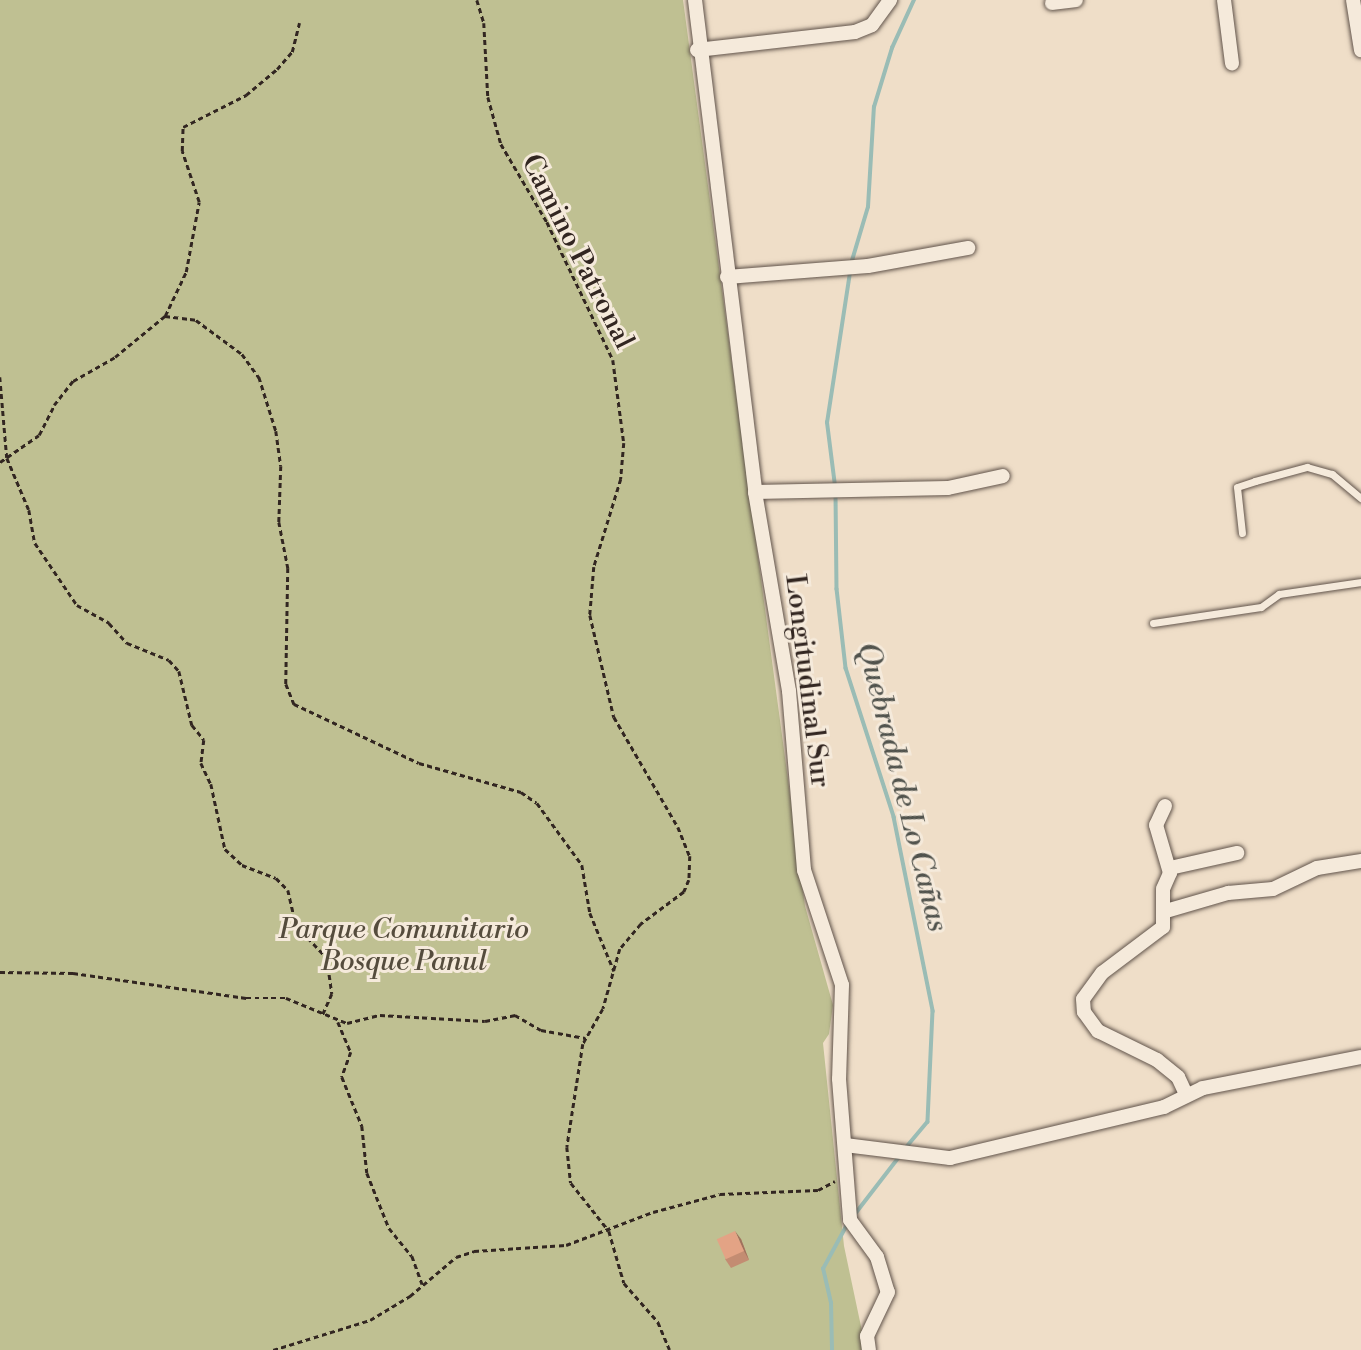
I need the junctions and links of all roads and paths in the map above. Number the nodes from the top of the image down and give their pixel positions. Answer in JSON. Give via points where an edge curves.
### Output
{"nodes":[{"id":1,"x":477,"y":0,"type":"edge"},
{"id":2,"x":695,"y":0,"type":"edge"},
{"id":3,"x":890,"y":0,"type":"edge"},
{"id":4,"x":1076,"y":0,"type":"edge"},
{"id":5,"x":1224,"y":0,"type":"edge"},
{"id":6,"x":1353,"y":0,"type":"edge"},
{"id":7,"x":1052,"y":3,"type":"dead end"},
{"id":8,"x":299,"y":23,"type":"dead end"},
{"id":9,"x":697,"y":50,"type":"junction"},
{"id":10,"x":1361,"y":50,"type":"edge"},
{"id":11,"x":1232,"y":63,"type":"dead end"},
{"id":12,"x":968,"y":248,"type":"dead end"},
{"id":13,"x":727,"y":277,"type":"junction"},
{"id":14,"x":165,"y":316,"type":"junction"},
{"id":15,"x":0,"y":377,"type":"edge"},
{"id":16,"x":8,"y":458,"type":"junction"},
{"id":17,"x":0,"y":461,"type":"edge"},
{"id":18,"x":1003,"y":476,"type":"dead end"},
{"id":19,"x":755,"y":492,"type":"junction"},
{"id":20,"x":1361,"y":498,"type":"edge"},
{"id":21,"x":1242,"y":533,"type":"dead end"},
{"id":22,"x":1361,"y":582,"type":"edge"},
{"id":23,"x":1153,"y":623,"type":"dead end"},
{"id":24,"x":1165,"y":806,"type":"dead end"},
{"id":25,"x":1237,"y":853,"type":"dead end"},
{"id":26,"x":1361,"y":861,"type":"edge"},
{"id":27,"x":1170,"y":868,"type":"junction"},
{"id":28,"x":1166,"y":911,"type":"junction"},
{"id":29,"x":614,"y":971,"type":"junction"},
{"id":30,"x":0,"y":972,"type":"edge"},
{"id":31,"x":322,"y":1016,"type":"junction"},
{"id":32,"x":338,"y":1021,"type":"junction"},
{"id":33,"x":586,"y":1038,"type":"junction"},
{"id":34,"x":1361,"y":1057,"type":"edge"},
{"id":35,"x":1186,"y":1094,"type":"junction"},
{"id":36,"x":845,"y":1146,"type":"junction"},
{"id":37,"x":849,"y":1170,"type":"junction"},
{"id":38,"x":609,"y":1231,"type":"junction"},
{"id":39,"x":422,"y":1286,"type":"junction"},
{"id":40,"x":286,"y":1345,"type":"junction"},
{"id":41,"x":273,"y":1350,"type":"edge"},
{"id":42,"x":287,"y":1350,"type":"edge"},
{"id":43,"x":670,"y":1350,"type":"edge"},
{"id":44,"x":869,"y":1350,"type":"edge"}],
"edges":[{"from":1,"to":29,"type":"path","name":"Camino Patronal","via":[[484,23],[488,97],[501,144],[547,222],[613,360],[624,443],[621,479],[594,567],[590,615],[614,718],[690,856],[684,892],[641,924],[620,950]]},
{"from":2,"to":9,"type":"street","name":"Longitudinal Sur"},
{"from":3,"to":9,"type":"street","via":[[872,25],[855,32]]},
{"from":4,"to":7,"type":"street"},
{"from":5,"to":11,"type":"street"},
{"from":6,"to":10,"type":"street"},
{"from":8,"to":14,"type":"path","via":[[292,52],[277,69],[246,95],[183,127],[183,150],[199,202],[186,272]]},
{"from":9,"to":13,"type":"street","name":"Longitudinal Sur"},
{"from":12,"to":13,"type":"street","via":[[868,266]]},
{"from":13,"to":19,"type":"street","name":"Longitudinal Sur"},
{"from":14,"to":16,"type":"path","via":[[115,357],[73,381],[39,435]]},
{"from":14,"to":29,"type":"path","via":[[196,320],[242,354],[259,377],[276,431],[281,466],[279,522],[288,568],[286,684],[294,704],[419,763],[521,792],[537,803],[582,865],[590,913]]},
{"from":15,"to":16,"type":"path"},
{"from":16,"to":17,"type":"path"},
{"from":16,"to":31,"type":"path","via":[[29,510],[35,542],[61,585],[87,613],[109,623],[127,643],[169,660],[184,679],[192,725],[204,740],[201,763],[211,784],[225,849],[230,858],[276,878],[288,890],[296,925],[318,944],[332,977],[332,994]]},
{"from":18,"to":19,"type":"street","via":[[948,488]]},
{"from":19,"to":36,"type":"street","name":"Longitudinal Sur","via":[[789,691],[804,870],[842,985],[839,1079]]},
{"from":20,"to":21,"type":"lane","via":[[1332,474],[1307,467],[1255,481],[1237,487]]},
{"from":22,"to":23,"type":"lane","via":[[1279,594],[1261,607]]},
{"from":24,"to":27,"type":"street","via":[[1156,836]]},
{"from":25,"to":27,"type":"street"},
{"from":26,"to":28,"type":"street","via":[[1317,868],[1273,890],[1228,893]]},
{"from":27,"to":28,"type":"street","via":[[1163,889]]},
{"from":28,"to":35,"type":"street","via":[[1163,927],[1102,973],[1083,999],[1084,1012],[1098,1031],[1157,1060],[1178,1077]]},
{"from":29,"to":33,"type":"path","name":"Camino Patronal","via":[[603,1009]]},
{"from":30,"to":31,"type":"path","via":[[73,974],[246,998],[286,998]]},
{"from":31,"to":32,"type":"path"},
{"from":32,"to":33,"type":"path","via":[[380,1016],[485,1021],[515,1016],[541,1030]]},
{"from":32,"to":39,"type":"path","via":[[351,1052],[342,1077],[362,1126],[367,1173],[388,1228],[412,1256]]},
{"from":33,"to":38,"type":"path","name":"Camino Patronal","via":[[578,1064],[568,1171],[579,1196]]},
{"from":34,"to":35,"type":"street"},
{"from":35,"to":36,"type":"street","via":[[1164,1107],[950,1158]]},
{"from":36,"to":37,"type":"street","name":"Longitudinal Sur"},
{"from":37,"to":38,"type":"path","via":[[818,1190],[720,1194],[653,1212]]},
{"from":37,"to":44,"type":"street","name":"Longitudinal Sur","via":[[850,1220],[877,1258],[888,1292],[867,1336]]},
{"from":38,"to":39,"type":"path","via":[[556,1246],[474,1251],[456,1257]]},
{"from":38,"to":43,"type":"path","name":"Camino Patronal","via":[[624,1283],[658,1322]]},
{"from":39,"to":40,"type":"path","via":[[370,1320]]},
{"from":40,"to":41,"type":"path"},
{"from":40,"to":42,"type":"path"}]}
